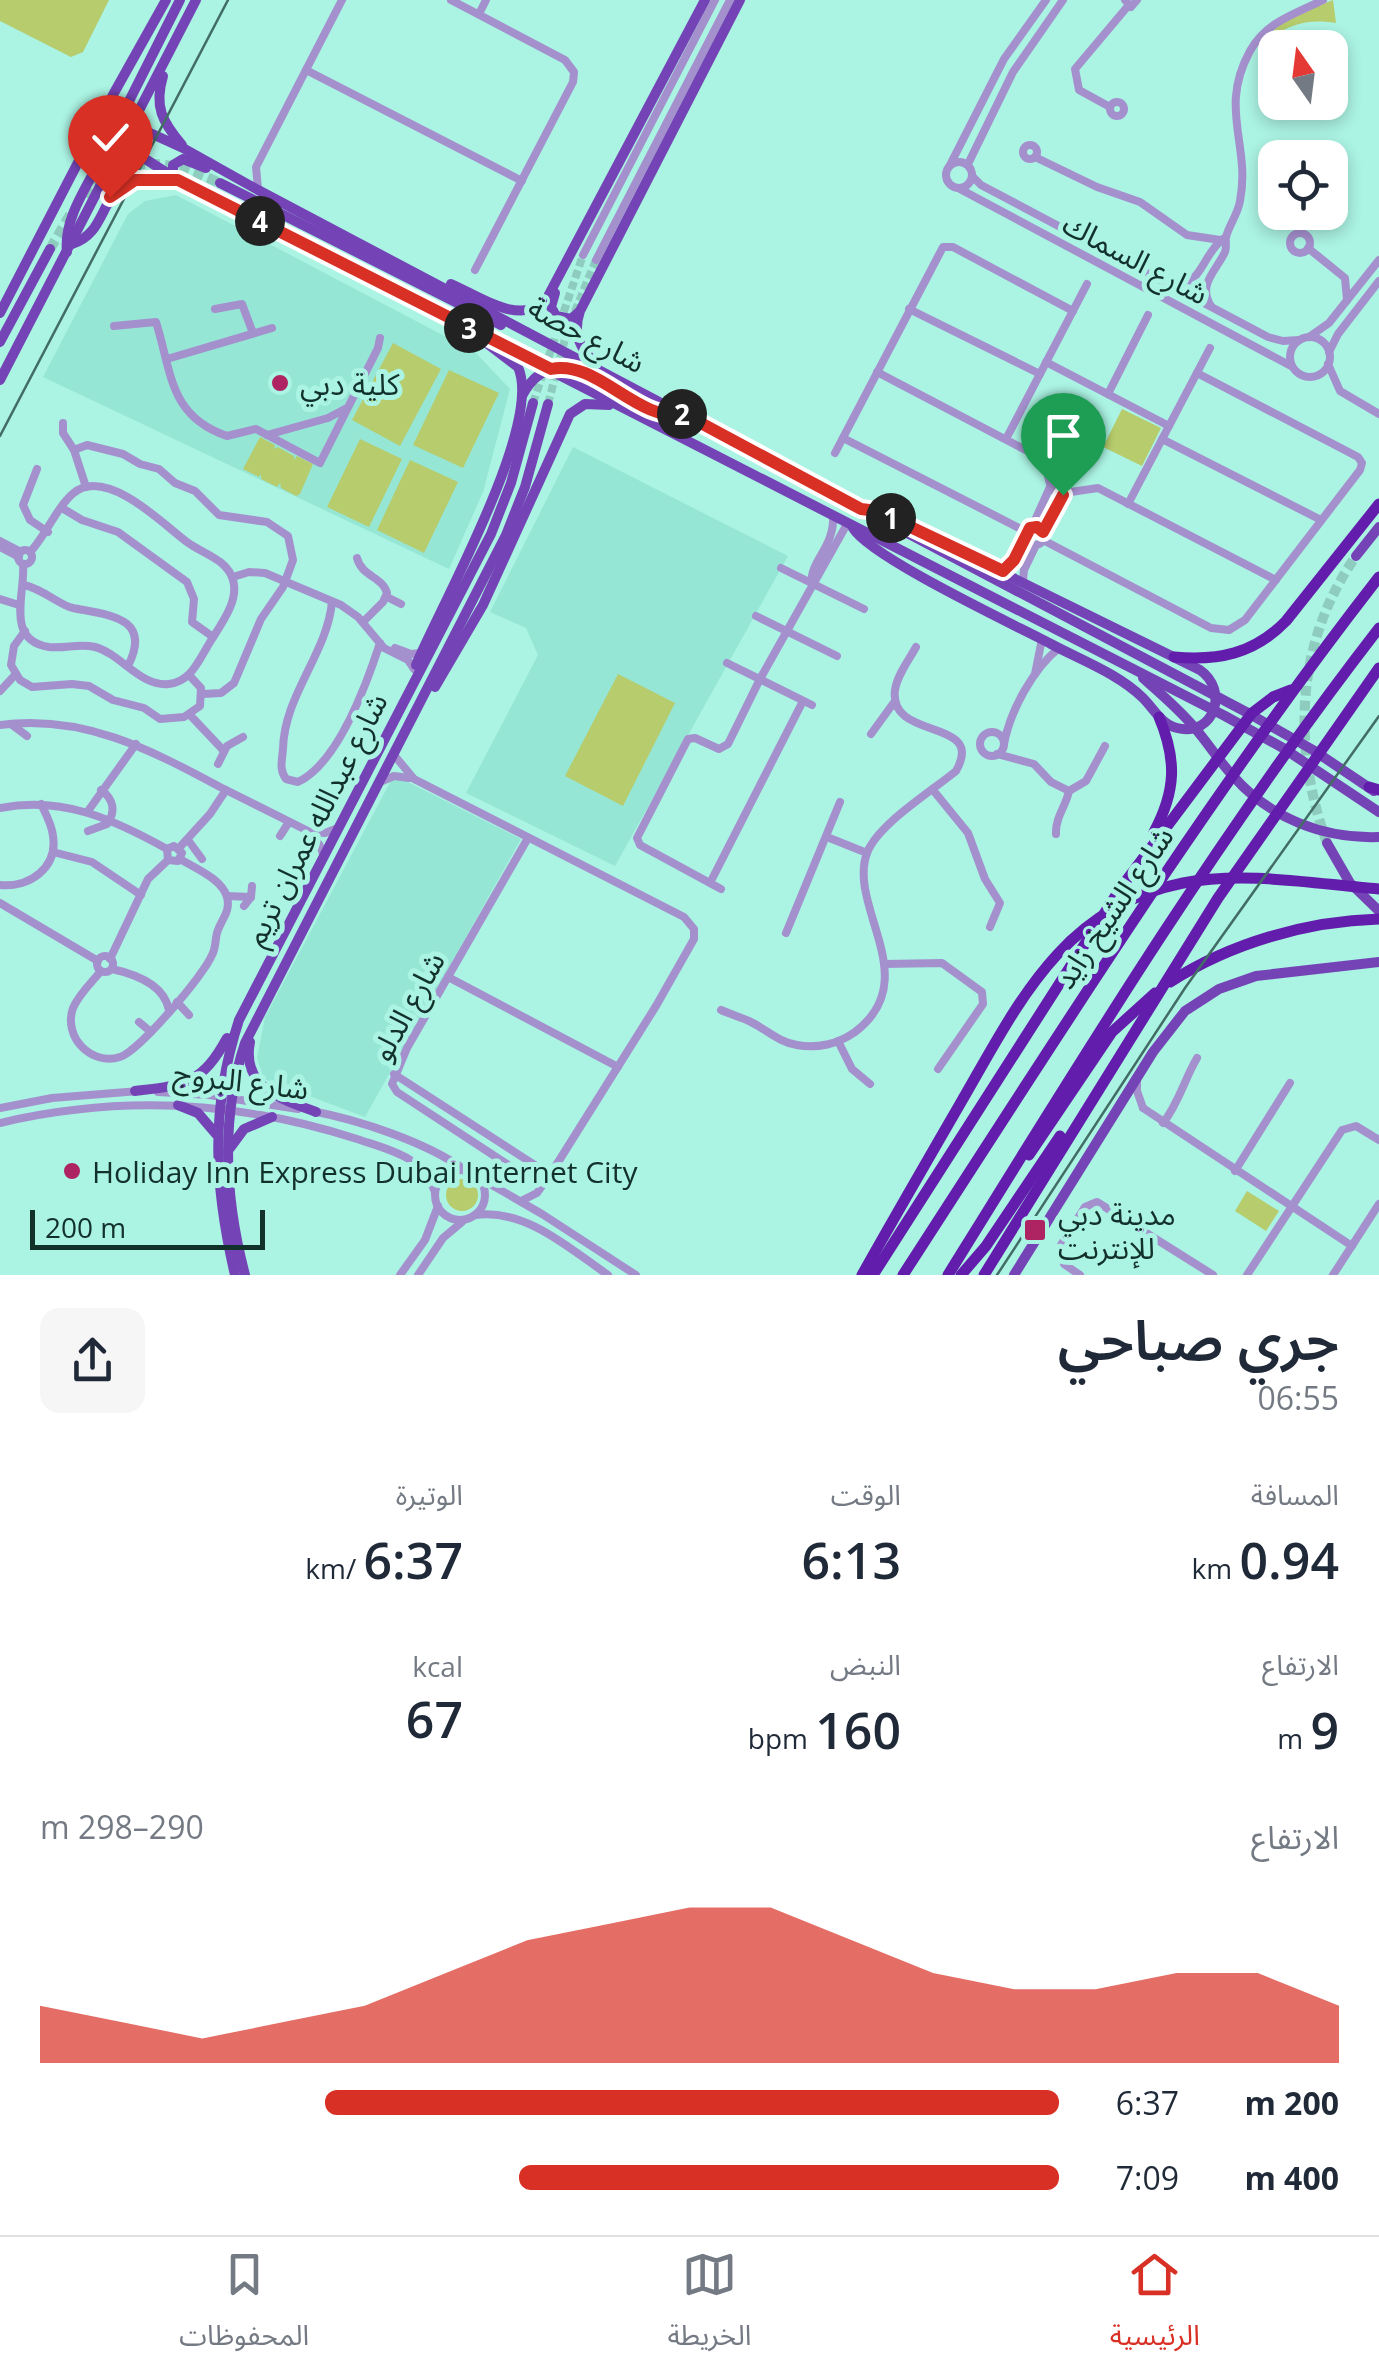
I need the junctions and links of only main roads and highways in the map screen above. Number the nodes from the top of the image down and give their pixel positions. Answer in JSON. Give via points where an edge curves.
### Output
{"nodes":[{"id":1,"x":166,"y":0,"type":"edge"},
{"id":2,"x":180,"y":0,"type":"edge"},
{"id":3,"x":196,"y":0,"type":"edge"},
{"id":4,"x":740,"y":0,"type":"edge"},
{"id":5,"x":703,"y":1,"type":"edge"},
{"id":6,"x":171,"y":51,"type":"junction"},
{"id":7,"x":128,"y":100,"type":"junction"},
{"id":8,"x":142,"y":108,"type":"junction"},
{"id":9,"x":133,"y":123,"type":"junction"},
{"id":10,"x":117,"y":125,"type":"junction"},
{"id":11,"x":90,"y":143,"type":"junction"},
{"id":12,"x":122,"y":144,"type":"junction"},
{"id":13,"x":183,"y":148,"type":"junction"},
{"id":14,"x":227,"y":173,"type":"junction"},
{"id":15,"x":176,"y":178,"type":"junction"},
{"id":16,"x":220,"y":184,"type":"tunnel mouth"},
{"id":17,"x":70,"y":248,"type":"junction"},
{"id":18,"x":50,"y":249,"type":"tunnel mouth"},
{"id":19,"x":560,"y":273,"type":"junction"},
{"id":20,"x":422,"y":275,"type":"junction"},
{"id":21,"x":580,"y":311,"type":"junction"},
{"id":22,"x":0,"y":314,"type":"edge"},
{"id":23,"x":474,"y":330,"type":"junction"},
{"id":24,"x":531,"y":334,"type":"junction"},
{"id":25,"x":0,"y":342,"type":"edge"},
{"id":26,"x":551,"y":369,"type":"junction"},
{"id":27,"x":611,"y":375,"type":"junction"},
{"id":28,"x":0,"y":380,"type":"edge"},
{"id":29,"x":528,"y":400,"type":"junction"},
{"id":30,"x":548,"y":404,"type":"tunnel mouth"},
{"id":31,"x":628,"y":410,"type":"junction"},
{"id":32,"x":684,"y":414,"type":"junction"},
{"id":33,"x":1379,"y":504,"type":"edge"},
{"id":34,"x":861,"y":509,"type":"junction"},
{"id":35,"x":850,"y":525,"type":"junction"},
{"id":36,"x":1379,"y":527,"type":"edge"},
{"id":37,"x":1356,"y":556,"type":"tunnel mouth"},
{"id":38,"x":1379,"y":577,"type":"edge"},
{"id":39,"x":1379,"y":628,"type":"edge"},
{"id":40,"x":1174,"y":657,"type":"junction"},
{"id":41,"x":1379,"y":668,"type":"edge"},
{"id":42,"x":1135,"y":671,"type":"junction"},
{"id":43,"x":1379,"y":678,"type":"edge"},
{"id":44,"x":1291,"y":690,"type":"junction"},
{"id":45,"x":397,"y":713,"type":"junction"},
{"id":46,"x":1159,"y":717,"type":"junction"},
{"id":47,"x":1342,"y":719,"type":"junction"},
{"id":48,"x":412,"y":721,"type":"junction"},
{"id":49,"x":1372,"y":788,"type":"edge"},
{"id":50,"x":1379,"y":812,"type":"edge"},
{"id":51,"x":1379,"y":837,"type":"edge"},
{"id":52,"x":1326,"y":844,"type":"tunnel mouth"},
{"id":53,"x":1135,"y":867,"type":"junction"},
{"id":54,"x":1379,"y":888,"type":"edge"},
{"id":55,"x":1379,"y":911,"type":"edge"},
{"id":56,"x":1379,"y":920,"type":"edge"},
{"id":57,"x":1379,"y":962,"type":"edge"},
{"id":58,"x":256,"y":1017,"type":"junction"},
{"id":59,"x":238,"y":1020,"type":"junction"},
{"id":60,"x":1106,"y":1075,"type":"junction"},
{"id":61,"x":135,"y":1091,"type":"road end"},
{"id":62,"x":225,"y":1103,"type":"junction"},
{"id":63,"x":178,"y":1105,"type":"road end"},
{"id":64,"x":316,"y":1112,"type":"road end"},
{"id":65,"x":272,"y":1117,"type":"road end"},
{"id":66,"x":217,"y":1137,"type":"junction"},
{"id":67,"x":228,"y":1154,"type":"junction"},
{"id":68,"x":1011,"y":1172,"type":"junction"},
{"id":69,"x":235,"y":1275,"type":"edge"},
{"id":70,"x":245,"y":1275,"type":"edge"},
{"id":71,"x":862,"y":1275,"type":"edge"},
{"id":72,"x":873,"y":1275,"type":"edge"},
{"id":73,"x":903,"y":1275,"type":"edge"},
{"id":74,"x":948,"y":1275,"type":"edge"},
{"id":75,"x":962,"y":1275,"type":"edge"},
{"id":76,"x":984,"y":1275,"type":"edge"},
{"id":77,"x":1014,"y":1275,"type":"edge"}],
"edges":[{"from":1,"to":11,"type":"main road"},
{"from":2,"to":7,"type":"main road"},
{"from":3,"to":6,"type":"main road"},
{"from":4,"to":21,"type":"main road"},
{"from":5,"to":19,"type":"main road"},
{"from":6,"to":8,"type":"main road"},
{"from":6,"to":13,"type":"main road","via":[[158,105]]},
{"from":7,"to":8,"type":"main road","via":[[130,115]]},
{"from":7,"to":10,"type":"main road"},
{"from":8,"to":9,"type":"main road"},
{"from":9,"to":10,"type":"main road"},
{"from":9,"to":12,"type":"main road"},
{"from":9,"to":13,"type":"main road","name":"شارع حصة"},
{"from":10,"to":11,"type":"main road"},
{"from":10,"to":12,"type":"main road"},
{"from":11,"to":17,"type":"main road","via":[[104,141],[106,148],[68,228]]},
{"from":11,"to":22,"type":"main road"},
{"from":12,"to":15,"type":"main road","name":"شارع حصة"},
{"from":12,"to":17,"type":"main road"},
{"from":13,"to":14,"type":"main road","name":"شارع حصة"},
{"from":14,"to":15,"type":"main road","via":[[183,159],[174,165]]},
{"from":14,"to":20,"type":"main road","name":"شارع حصة"},
{"from":15,"to":17,"type":"main road","via":[[122,186],[85,238]]},
{"from":15,"to":23,"type":"main road","name":"شارع حصة"},
{"from":16,"to":24,"type":"main road","via":[[436,294]]},
{"from":17,"to":28,"type":"main road"},
{"from":18,"to":25,"type":"main road"},
{"from":19,"to":20,"type":"main road","via":[[544,302],[518,312]]},
{"from":19,"to":21,"type":"main road","via":[[552,312],[565,320]]},
{"from":20,"to":24,"type":"main road","name":"شارع حصة"},
{"from":21,"to":27,"type":"main road","via":[[580,344]]},
{"from":23,"to":26,"type":"main road","name":"شارع حصة"},
{"from":23,"to":29,"type":"main road","via":[[518,367]]},
{"from":24,"to":27,"type":"main road","name":"شارع حصة"},
{"from":26,"to":29,"type":"main road","via":[[534,379]]},
{"from":26,"to":31,"type":"main road","name":"شارع حصة"},
{"from":26,"to":32,"type":"main road","via":[[569,368],[666,415]]},
{"from":27,"to":32,"type":"main road","name":"شارع حصة"},
{"from":29,"to":45,"type":"main road","via":[[487,516]]},
{"from":29,"to":45,"type":"main road","name":"شارع عبدالله عمران تريم","via":[[511,483],[492,534]]},
{"from":30,"to":48,"type":"main road","name":"شارع عبدالله عمران تريم","via":[[516,511]]},
{"from":31,"to":35,"type":"main road","name":"شارع حصة"},
{"from":31,"to":48,"type":"main road","via":[[595,402],[570,414],[483,605]]},
{"from":32,"to":34,"type":"main road","name":"شارع حصة"},
{"from":33,"to":40,"type":"highway","via":[[1268,637],[1227,657]]},
{"from":34,"to":40,"type":"main road","via":[[1023,580]]},
{"from":34,"to":49,"type":"main road","name":"شارع حصة","via":[[1248,713]]},
{"from":35,"to":42,"type":"main road","name":"شارع حصة"},
{"from":35,"to":46,"type":"main road","via":[[868,544],[1133,689]]},
{"from":36,"to":37,"type":"main road"},
{"from":38,"to":44,"type":"highway","name":"شارع الشيخ زايد"},
{"from":39,"to":68,"type":"highway","name":"شارع الشيخ زايد","via":[[1231,833]]},
{"from":40,"to":46,"type":"main road","via":[[1210,676],[1218,700],[1194,728]]},
{"from":41,"to":47,"type":"highway"},
{"from":42,"to":50,"type":"main road","name":"شارع حصة","via":[[1254,732]]},
{"from":42,"to":51,"type":"main road","via":[[1270,808],[1324,832]]},
{"from":43,"to":47,"type":"highway"},
{"from":44,"to":53,"type":"highway","via":[[1252,713]]},
{"from":44,"to":73,"type":"highway","name":"شارع الشيخ زايد"},
{"from":45,"to":59,"type":"main road","name":"شارع عبدالله عمران تريم"},
{"from":46,"to":53,"type":"highway","via":[[1172,755],[1172,785]]},
{"from":47,"to":60,"type":"highway"},
{"from":48,"to":58,"type":"main road","name":"شارع عبدالله عمران تريم"},
{"from":52,"to":55,"type":"main road","via":[[1350,883]]},
{"from":53,"to":72,"type":"highway"},
{"from":54,"to":71,"type":"highway","via":[[1209,880],[1163,888],[1081,930],[1038,975]]},
{"from":56,"to":68,"type":"highway","via":[[1306,928],[1207,962],[1162,987],[1112,1032],[1039,1143]]},
{"from":57,"to":77,"type":"main road","via":[[1237,981],[1177,1020]]},
{"from":58,"to":62,"type":"main road","name":"شارع عبدالله عمران تريم"},
{"from":58,"to":64,"type":"main road","via":[[248,1060],[255,1080],[276,1098]]},
{"from":59,"to":61,"type":"main road","via":[[204,1074],[182,1085]]},
{"from":59,"to":62,"type":"main road","name":"شارع عبدالله عمران تريم","via":[[225,1062]]},
{"from":60,"to":75,"type":"highway"},
{"from":60,"to":76,"type":"highway"},
{"from":62,"to":66,"type":"main road","name":"شارع عبدالله عمران تريم"},
{"from":62,"to":67,"type":"main road","name":"شارع عبدالله عمران تريم"},
{"from":63,"to":66,"type":"main road","via":[[198,1113]]},
{"from":65,"to":67,"type":"main road","via":[[244,1129]]},
{"from":66,"to":69,"type":"main road","name":"شارع عبدالله عمران تريم","via":[[221,1211]]},
{"from":67,"to":70,"type":"main road","name":"شارع عبدالله عمران تريم"},
{"from":68,"to":74,"type":"highway","name":"شارع الشيخ زايد"}]}
